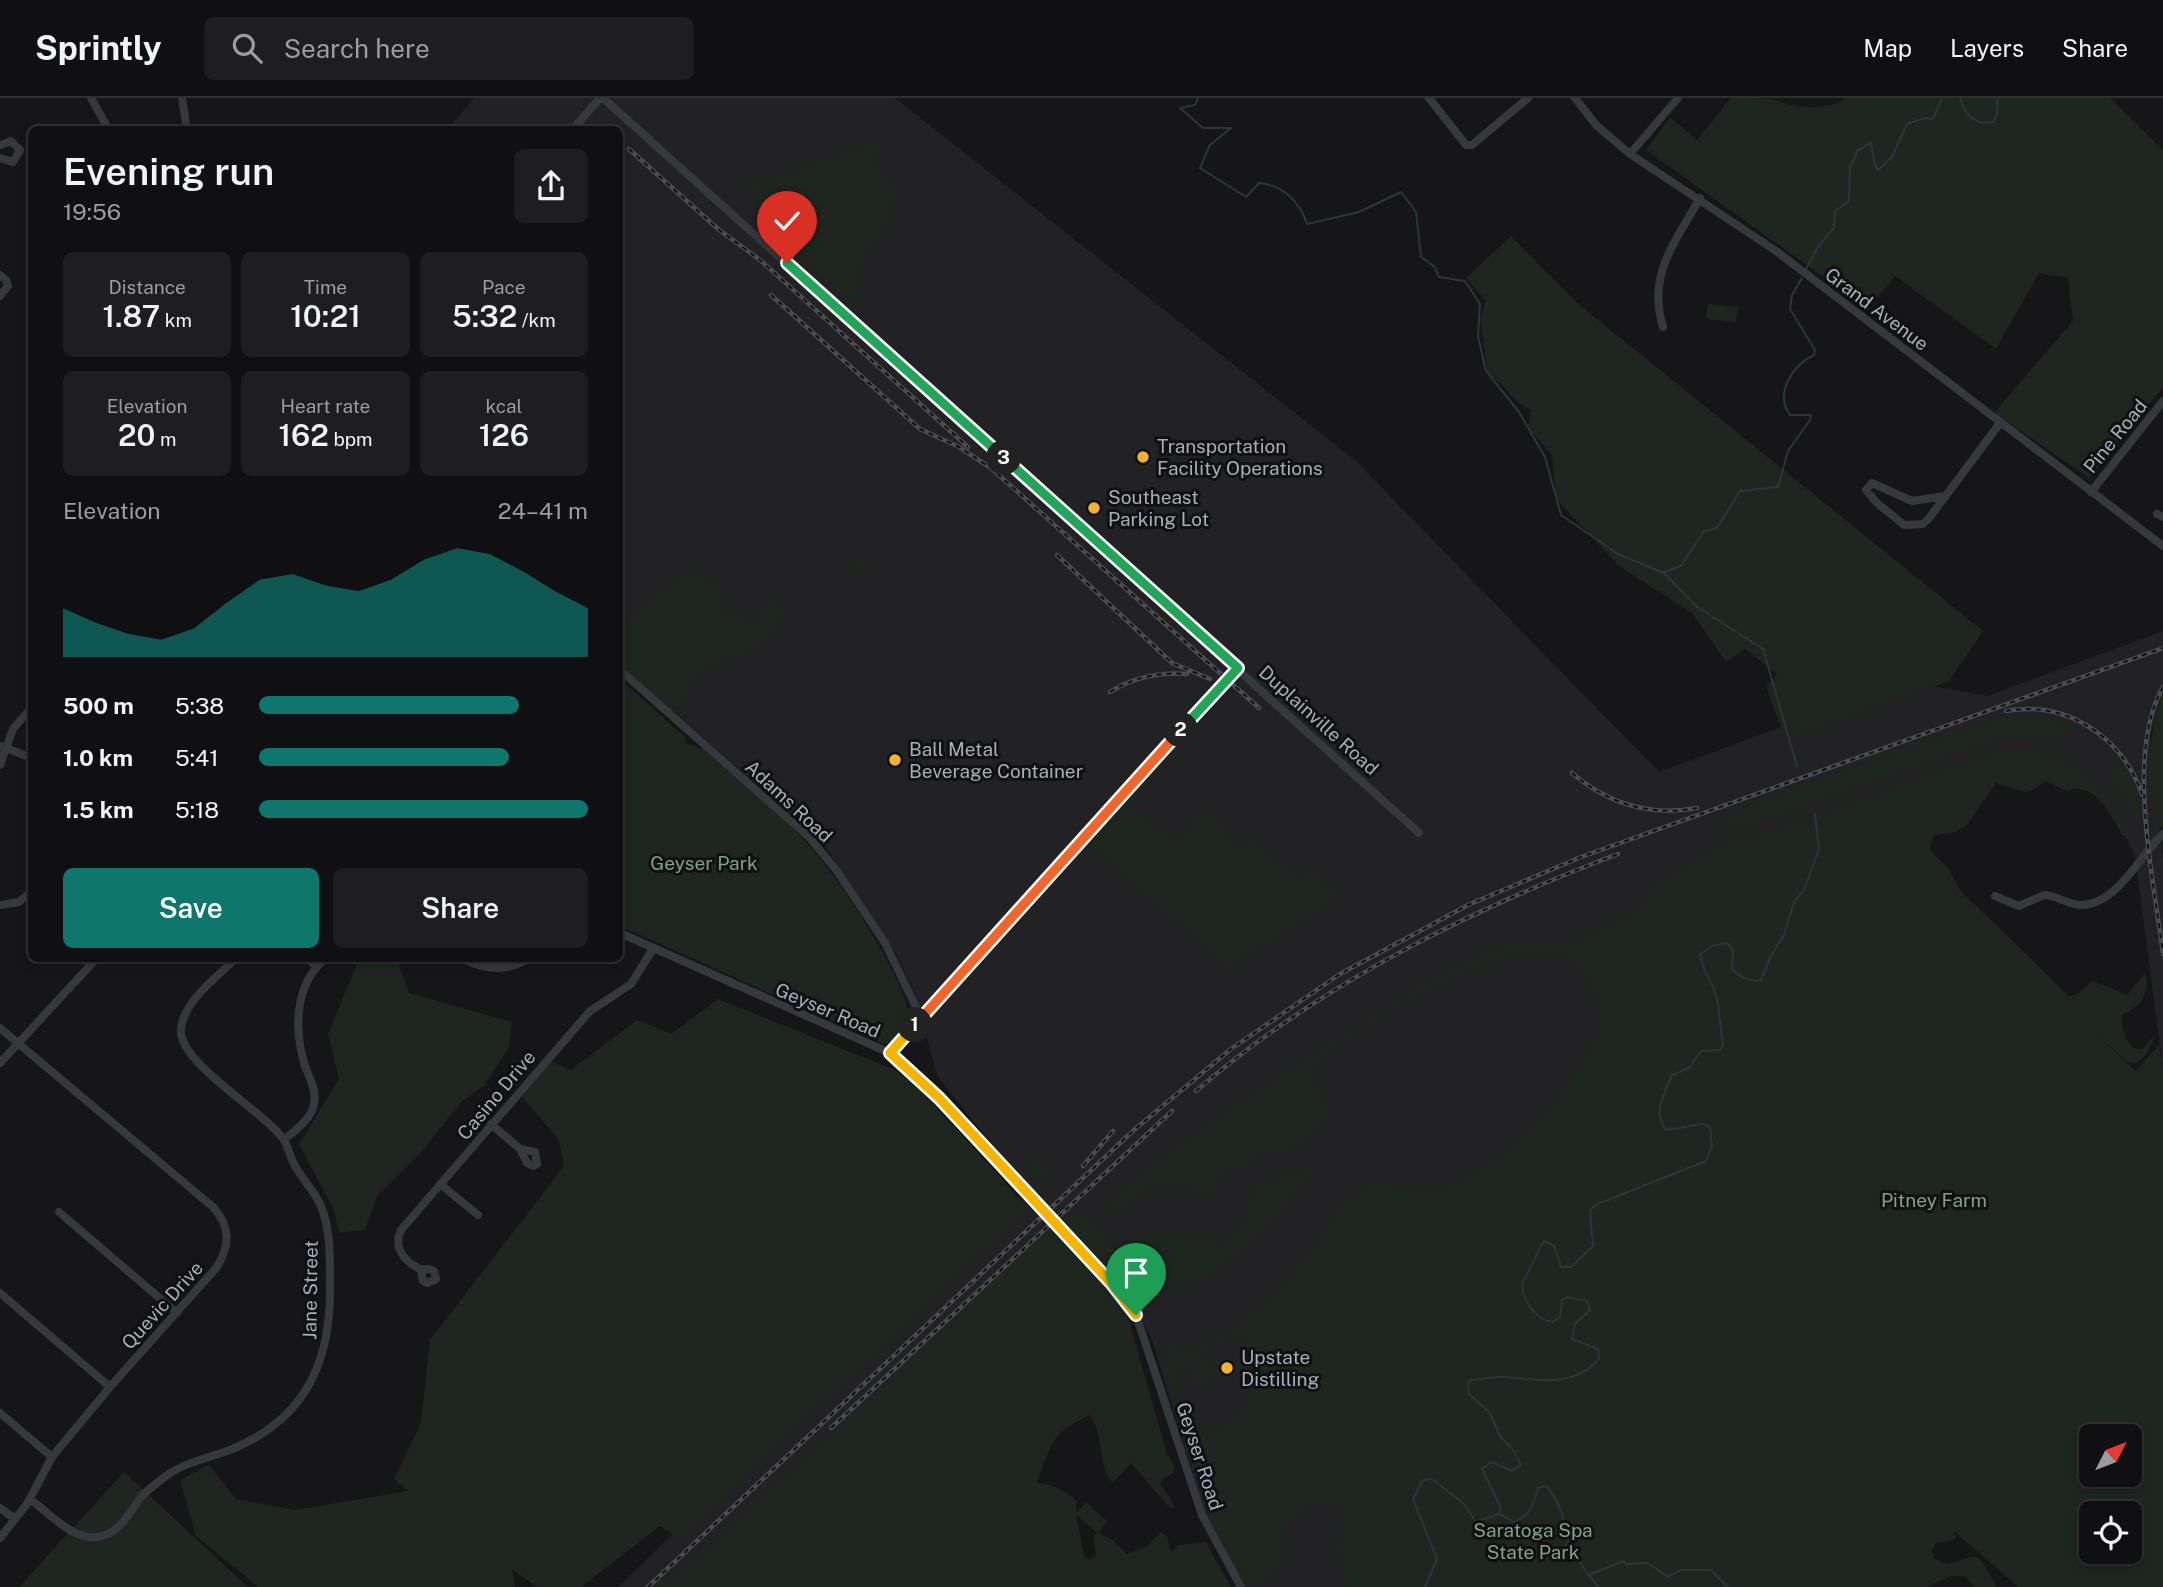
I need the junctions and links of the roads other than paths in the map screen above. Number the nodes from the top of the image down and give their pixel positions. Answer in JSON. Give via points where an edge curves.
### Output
{"nodes":[{"id":1,"x":91,"y":98,"type":"edge"},
{"id":2,"x":182,"y":98,"type":"edge"},
{"id":3,"x":601,"y":98,"type":"edge"},
{"id":4,"x":1429,"y":98,"type":"edge"},
{"id":5,"x":1528,"y":98,"type":"edge"},
{"id":6,"x":1575,"y":98,"type":"edge"},
{"id":7,"x":1678,"y":98,"type":"edge"},
{"id":8,"x":107,"y":126,"type":"edge"},
{"id":9,"x":186,"y":126,"type":"edge"},
{"id":10,"x":576,"y":126,"type":"edge"},
{"id":11,"x":0,"y":145,"type":"edge"},
{"id":12,"x":1630,"y":154,"type":"junction"},
{"id":13,"x":0,"y":158,"type":"edge"},
{"id":14,"x":1700,"y":198,"type":"junction"},
{"id":15,"x":0,"y":275,"type":"edge"},
{"id":16,"x":0,"y":296,"type":"edge"},
{"id":17,"x":1663,"y":327,"type":"dead end"},
{"id":18,"x":2163,"y":401,"type":"edge"},
{"id":19,"x":2000,"y":423,"type":"junction"},
{"id":20,"x":2091,"y":492,"type":"junction"},
{"id":21,"x":1945,"y":496,"type":"junction"},
{"id":22,"x":2163,"y":546,"type":"edge"},
{"id":23,"x":1238,"y":668,"type":"junction"},
{"id":24,"x":623,"y":673,"type":"edge"},
{"id":25,"x":28,"y":712,"type":"edge"},
{"id":26,"x":4,"y":747,"type":"edge"},
{"id":27,"x":28,"y":756,"type":"edge"},
{"id":28,"x":0,"y":765,"type":"edge"},
{"id":29,"x":1419,"y":833,"type":"dead end"},
{"id":30,"x":2163,"y":834,"type":"edge"},
{"id":31,"x":28,"y":894,"type":"edge"},
{"id":32,"x":1995,"y":895,"type":"dead end"},
{"id":33,"x":0,"y":905,"type":"edge"},
{"id":34,"x":623,"y":934,"type":"edge"},
{"id":35,"x":653,"y":949,"type":"junction"},
{"id":36,"x":93,"y":962,"type":"edge"},
{"id":37,"x":232,"y":962,"type":"edge"},
{"id":38,"x":311,"y":962,"type":"edge"},
{"id":39,"x":322,"y":962,"type":"edge"},
{"id":40,"x":469,"y":962,"type":"edge"},
{"id":41,"x":517,"y":962,"type":"edge"},
{"id":42,"x":317,"y":967,"type":"junction"},
{"id":43,"x":919,"y":1020,"type":"junction"},
{"id":44,"x":0,"y":1028,"type":"edge"},
{"id":45,"x":19,"y":1043,"type":"junction"},
{"id":46,"x":890,"y":1053,"type":"junction"},
{"id":47,"x":0,"y":1063,"type":"edge"},
{"id":48,"x":491,"y":1124,"type":"junction"},
{"id":49,"x":284,"y":1140,"type":"junction"},
{"id":50,"x":520,"y":1149,"type":"dead end"},
{"id":51,"x":440,"y":1184,"type":"junction"},
{"id":52,"x":59,"y":1212,"type":"dead end"},
{"id":53,"x":478,"y":1215,"type":"dead end"},
{"id":54,"x":421,"y":1270,"type":"dead end"},
{"id":55,"x":0,"y":1293,"type":"edge"},
{"id":56,"x":177,"y":1313,"type":"junction"},
{"id":57,"x":110,"y":1387,"type":"junction"},
{"id":58,"x":0,"y":1413,"type":"edge"},
{"id":59,"x":52,"y":1457,"type":"junction"},
{"id":60,"x":30,"y":1499,"type":"junction"},
{"id":61,"x":0,"y":1508,"type":"edge"},
{"id":62,"x":15,"y":1519,"type":"junction"},
{"id":63,"x":0,"y":1538,"type":"edge"},
{"id":64,"x":1241,"y":1587,"type":"edge"}],
"edges":[{"from":1,"to":8,"type":"street"},
{"from":2,"to":9,"type":"street"},
{"from":3,"to":10,"type":"street"},
{"from":3,"to":23,"type":"street","name":"Duplainville Road"},
{"from":4,"to":5,"type":"street","via":[[1461,141],[1472,145]]},
{"from":6,"to":12,"type":"street","name":"Grand Avenue","via":[[1596,125]]},
{"from":7,"to":12,"type":"street"},
{"from":11,"to":13,"type":"street","via":[[11,141],[20,150],[13,162]]},
{"from":12,"to":14,"type":"street","name":"Grand Avenue"},
{"from":14,"to":17,"type":"street","via":[[1662,266],[1657,292]]},
{"from":14,"to":19,"type":"street","name":"Grand Avenue"},
{"from":15,"to":16,"type":"street","via":[[8,286]]},
{"from":18,"to":20,"type":"street","name":"Pine Road"},
{"from":19,"to":20,"type":"street","name":"Grand Avenue"},
{"from":19,"to":21,"type":"street"},
{"from":20,"to":22,"type":"street","name":"Grand Avenue"},
{"from":21,"to":21,"type":"street","via":[[1923,524],[1909,526],[1866,490],[1872,483],[1912,502]]},
{"from":23,"to":29,"type":"street","name":"Duplainville Road"},
{"from":23,"to":43,"type":"street"},
{"from":24,"to":43,"type":"street","name":"Adams Road","via":[[809,838],[885,943]]},
{"from":25,"to":26,"type":"street"},
{"from":26,"to":27,"type":"street"},
{"from":26,"to":28,"type":"street"},
{"from":30,"to":32,"type":"street","via":[[2112,892],[2088,904],[2043,895],[2019,906]]},
{"from":31,"to":33,"type":"street","via":[[19,902]]},
{"from":34,"to":35,"type":"street","name":"Geyser Road"},
{"from":35,"to":46,"type":"street","name":"Geyser Road"},
{"from":35,"to":48,"type":"street","name":"Casino Drive","via":[[631,984],[590,1011]]},
{"from":36,"to":45,"type":"street"},
{"from":37,"to":49,"type":"street","name":"Jane Street","via":[[186,1013],[183,1040],[189,1053]]},
{"from":38,"to":42,"type":"street"},
{"from":39,"to":42,"type":"street"},
{"from":40,"to":41,"type":"street","via":[[498,968]]},
{"from":42,"to":49,"type":"street","via":[[304,987],[297,1032],[315,1097],[309,1116]]},
{"from":43,"to":46,"type":"street"},
{"from":44,"to":45,"type":"street","name":"Quevic Drive"},
{"from":45,"to":47,"type":"street"},
{"from":45,"to":56,"type":"street","name":"Quevic Drive","via":[[219,1214],[228,1233],[226,1250]]},
{"from":46,"to":64,"type":"street","name":"Geyser Road","bridge":true,"via":[[928,1087],[1136,1315],[1202,1515]]},
{"from":48,"to":50,"type":"street"},
{"from":48,"to":51,"type":"street","name":"Casino Drive"},
{"from":49,"to":60,"type":"street","name":"Jane Street","via":[[319,1202],[327,1229],[328,1328],[320,1365],[308,1389],[261,1434],[172,1472],[106,1535],[81,1536]]},
{"from":51,"to":53,"type":"street"},
{"from":51,"to":54,"type":"street","name":"Casino Drive","via":[[397,1237],[400,1251]]},
{"from":52,"to":56,"type":"street"},
{"from":55,"to":57,"type":"street"},
{"from":56,"to":57,"type":"street","name":"Quevic Drive"},
{"from":57,"to":59,"type":"street","name":"Quevic Drive"},
{"from":58,"to":59,"type":"street"},
{"from":59,"to":60,"type":"street","name":"Quevic Drive"},
{"from":60,"to":62,"type":"street","name":"Quevic Drive"},
{"from":61,"to":62,"type":"street"},
{"from":62,"to":63,"type":"street","name":"Quevic Drive"}]}
